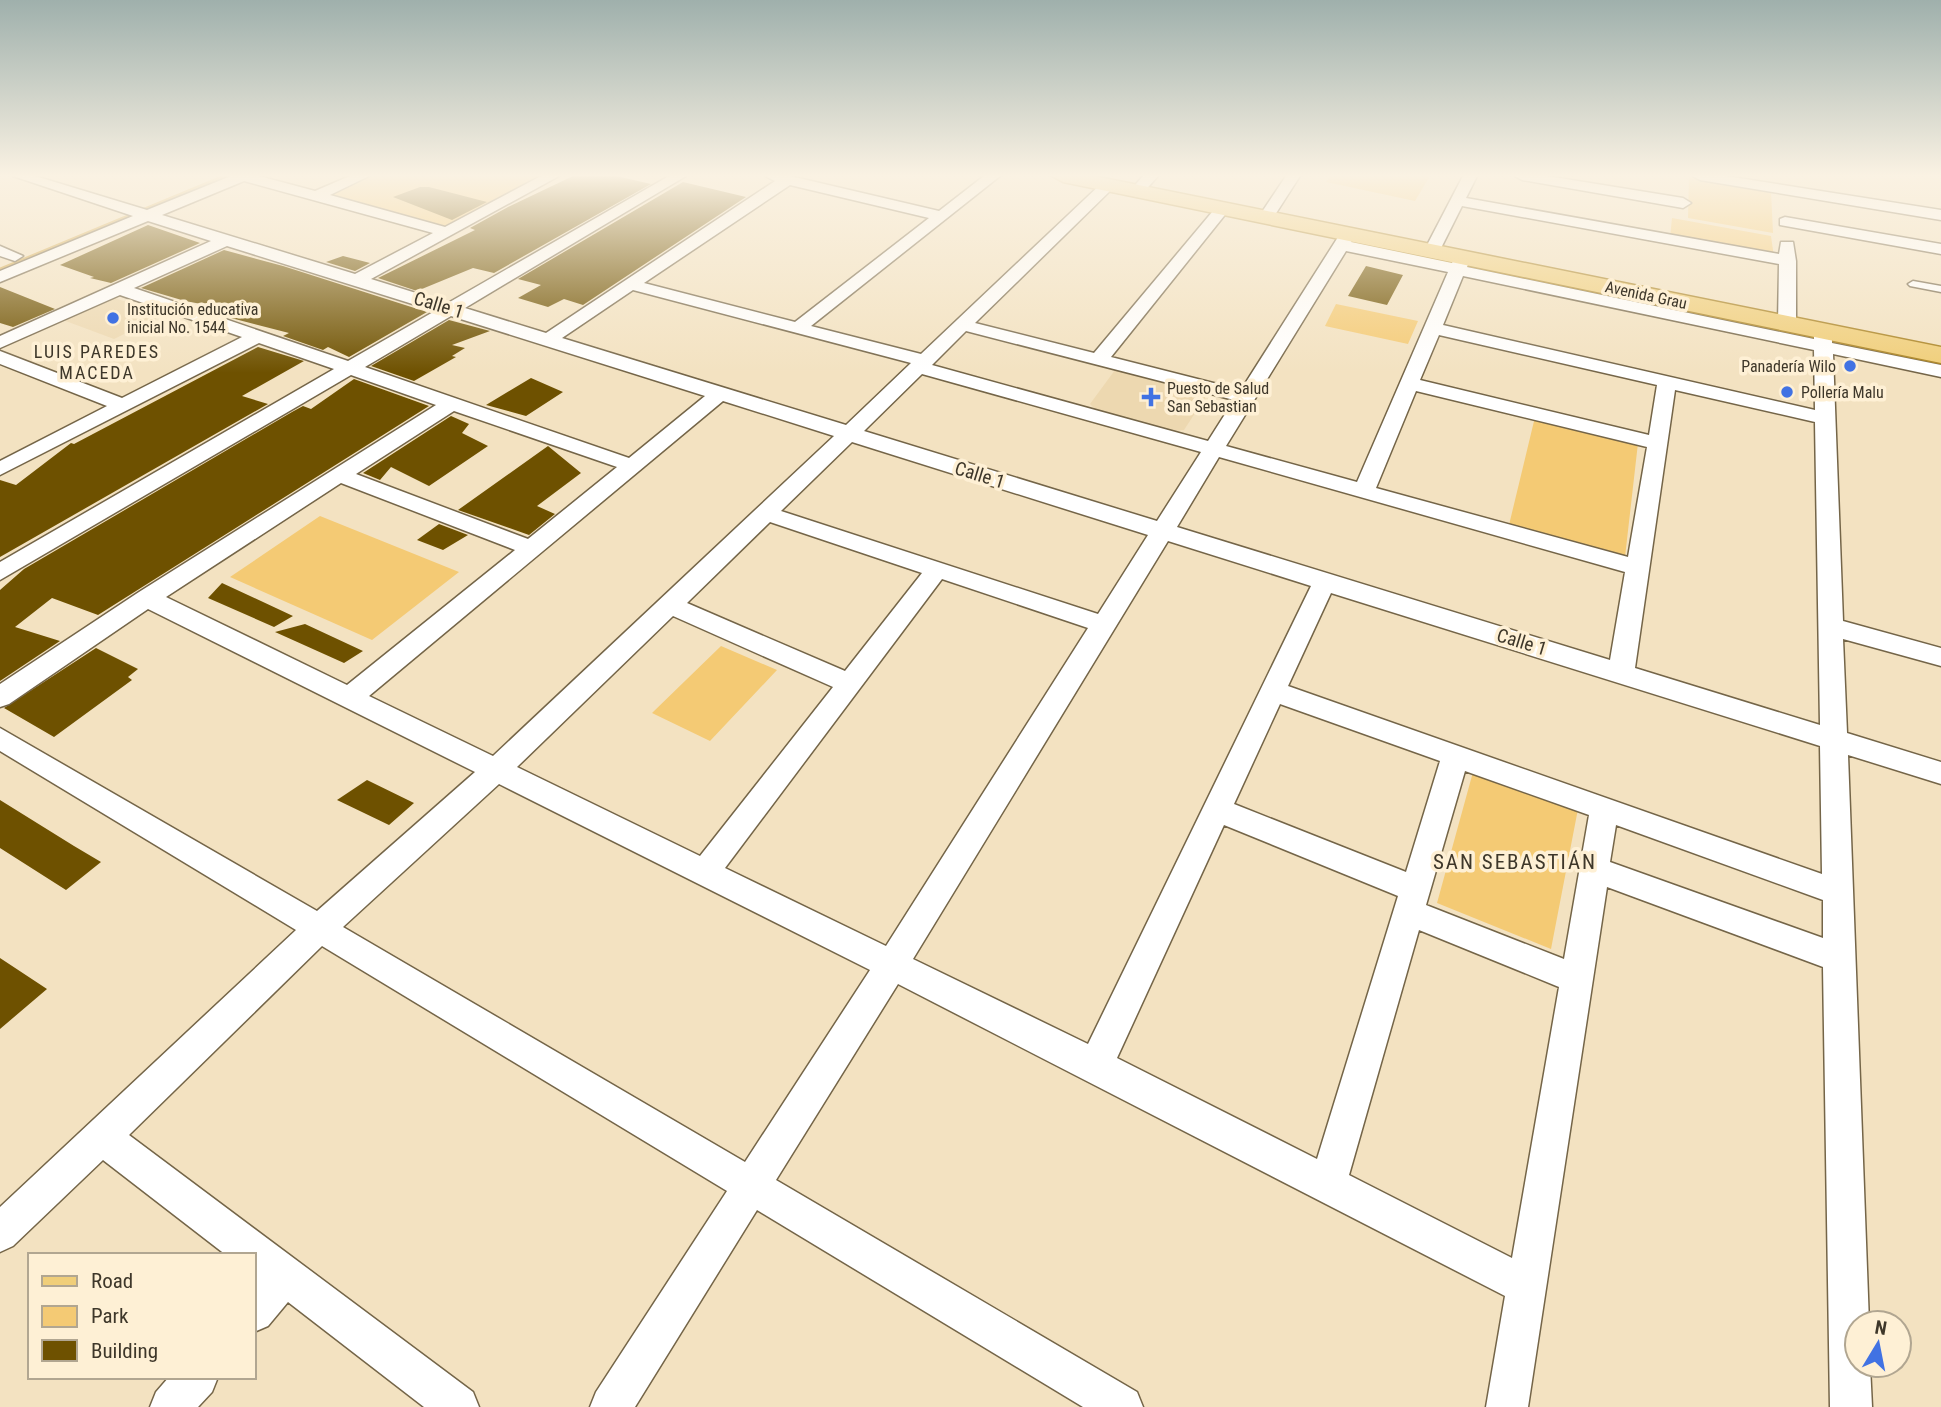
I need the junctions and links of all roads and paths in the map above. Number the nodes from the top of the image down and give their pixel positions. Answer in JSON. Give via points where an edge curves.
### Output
{"nodes":[{"id":1,"x":48,"y":242,"type":"edge"},
{"id":2,"x":75,"y":242,"type":"edge"},
{"id":3,"x":222,"y":242,"type":"edge"},
{"id":4,"x":231,"y":242,"type":"edge"},
{"id":5,"x":428,"y":242,"type":"edge"},
{"id":6,"x":564,"y":242,"type":"edge"},
{"id":7,"x":698,"y":242,"type":"edge"},
{"id":8,"x":908,"y":242,"type":"edge"},
{"id":9,"x":1049,"y":242,"type":"edge"},
{"id":10,"x":1195,"y":242,"type":"edge"},
{"id":11,"x":1344,"y":242,"type":"edge"},
{"id":12,"x":1353,"y":242,"type":"edge"},
{"id":13,"x":1358,"y":242,"type":"edge"},
{"id":14,"x":1437,"y":242,"type":"edge"},
{"id":15,"x":1682,"y":242,"type":"edge"},
{"id":16,"x":1787,"y":242,"type":"edge"},
{"id":17,"x":1899,"y":242,"type":"edge"},
{"id":18,"x":1941,"y":249,"type":"edge"},
{"id":19,"x":1432,"y":251,"type":"junction"},
{"id":20,"x":5,"y":256,"type":"edge"},
{"id":21,"x":1788,"y":261,"type":"junction"},
{"id":22,"x":1460,"y":263,"type":"junction"},
{"id":23,"x":0,"y":277,"type":"edge"},
{"id":24,"x":357,"y":280,"type":"junction"},
{"id":25,"x":1913,"y":284,"type":"dead end"},
{"id":26,"x":634,"y":285,"type":"junction"},
{"id":27,"x":120,"y":289,"type":"junction"},
{"id":28,"x":1941,"y":289,"type":"edge"},
{"id":29,"x":449,"y":308,"type":"junction"},
{"id":30,"x":1787,"y":324,"type":"junction"},
{"id":31,"x":963,"y":325,"type":"junction"},
{"id":32,"x":799,"y":327,"type":"junction"},
{"id":33,"x":1432,"y":328,"type":"junction"},
{"id":34,"x":257,"y":337,"type":"junction"},
{"id":35,"x":1823,"y":338,"type":"junction"},
{"id":36,"x":549,"y":339,"type":"junction"},
{"id":37,"x":0,"y":343,"type":"edge"},
{"id":38,"x":1941,"y":355,"type":"edge"},
{"id":39,"x":0,"y":357,"type":"edge"},
{"id":40,"x":1099,"y":359,"type":"junction"},
{"id":41,"x":922,"y":364,"type":"junction"},
{"id":42,"x":350,"y":367,"type":"junction"},
{"id":43,"x":1941,"y":371,"type":"edge"},
{"id":44,"x":0,"y":373,"type":"edge"},
{"id":45,"x":1667,"y":382,"type":"junction"},
{"id":46,"x":1408,"y":383,"type":"junction"},
{"id":47,"x":722,"y":392,"type":"junction"},
{"id":48,"x":1247,"y":397,"type":"junction"},
{"id":49,"x":452,"y":403,"type":"junction"},
{"id":50,"x":124,"y":406,"type":"junction"},
{"id":51,"x":105,"y":415,"type":"junction"},
{"id":52,"x":1824,"y":418,"type":"junction"},
{"id":53,"x":849,"y":434,"type":"junction"},
{"id":54,"x":1657,"y":443,"type":"junction"},
{"id":55,"x":1212,"y":450,"type":"junction"},
{"id":56,"x":633,"y":466,"type":"junction"},
{"id":57,"x":0,"y":469,"type":"edge"},
{"id":58,"x":339,"y":475,"type":"junction"},
{"id":59,"x":1364,"y":491,"type":"junction"},
{"id":60,"x":766,"y":513,"type":"junction"},
{"id":61,"x":1163,"y":532,"type":"junction"},
{"id":62,"x":530,"y":548,"type":"junction"},
{"id":63,"x":1639,"y":568,"type":"junction"},
{"id":64,"x":937,"y":569,"type":"junction"},
{"id":65,"x":0,"y":572,"type":"edge"},
{"id":66,"x":1325,"y":581,"type":"junction"},
{"id":67,"x":147,"y":598,"type":"junction"},
{"id":68,"x":670,"y":606,"type":"junction"},
{"id":69,"x":1105,"y":625,"type":"junction"},
{"id":70,"x":1829,"y":626,"type":"junction"},
{"id":71,"x":1941,"y":657,"type":"edge"},
{"id":72,"x":1621,"y":673,"type":"junction"},
{"id":73,"x":849,"y":684,"type":"junction"},
{"id":74,"x":1273,"y":691,"type":"junction"},
{"id":75,"x":0,"y":697,"type":"edge"},
{"id":76,"x":349,"y":698,"type":"junction"},
{"id":77,"x":0,"y":738,"type":"edge"},
{"id":78,"x":1834,"y":739,"type":"junction"},
{"id":79,"x":1455,"y":756,"type":"junction"},
{"id":80,"x":496,"y":770,"type":"junction"},
{"id":81,"x":1941,"y":773,"type":"edge"},
{"id":82,"x":1604,"y":809,"type":"junction"},
{"id":83,"x":1217,"y":810,"type":"junction"},
{"id":84,"x":1594,"y":869,"type":"junction"},
{"id":85,"x":705,"y":872,"type":"junction"},
{"id":86,"x":1836,"y":892,"type":"junction"},
{"id":87,"x":1412,"y":900,"type":"junction"},
{"id":88,"x":318,"y":930,"type":"junction"},
{"id":89,"x":1838,"y":958,"type":"junction"},
{"id":90,"x":892,"y":964,"type":"junction"},
{"id":91,"x":1576,"y":979,"type":"junction"},
{"id":92,"x":1096,"y":1065,"type":"junction"},
{"id":93,"x":102,"y":1138,"type":"junction"},
{"id":94,"x":1328,"y":1183,"type":"junction"},
{"id":95,"x":749,"y":1187,"type":"junction"},
{"id":96,"x":0,"y":1233,"type":"edge"},
{"id":97,"x":253,"y":1253,"type":"edge"},
{"id":98,"x":256,"y":1256,"type":"edge"},
{"id":99,"x":284,"y":1277,"type":"junction"},
{"id":100,"x":1525,"y":1285,"type":"junction"},
{"id":101,"x":256,"y":1310,"type":"edge"},
{"id":102,"x":195,"y":1379,"type":"edge"},
{"id":103,"x":171,"y":1407,"type":"edge"},
{"id":104,"x":458,"y":1407,"type":"edge"},
{"id":105,"x":611,"y":1407,"type":"edge"},
{"id":106,"x":1122,"y":1407,"type":"edge"},
{"id":107,"x":1507,"y":1407,"type":"edge"},
{"id":108,"x":1851,"y":1407,"type":"edge"}],
"edges":[{"from":1,"to":20,"type":"street"},
{"from":2,"to":23,"type":"street"},
{"from":3,"to":27,"type":"street"},
{"from":4,"to":24,"type":"street","name":"Calle 1"},
{"from":5,"to":24,"type":"street"},
{"from":6,"to":29,"type":"street"},
{"from":7,"to":26,"type":"street"},
{"from":8,"to":32,"type":"street"},
{"from":9,"to":31,"type":"street"},
{"from":10,"to":40,"type":"street"},
{"from":11,"to":48,"type":"street"},
{"from":12,"to":22,"type":"street","name":"Avenida Grau"},
{"from":13,"to":19,"type":"main road","name":"Avenida Grau"},
{"from":14,"to":19,"type":"street"},
{"from":15,"to":21,"type":"street"},
{"from":16,"to":21,"type":"street"},
{"from":17,"to":18,"type":"street"},
{"from":19,"to":22,"type":"main road","name":"Avenida Grau"},
{"from":21,"to":30,"type":"street"},
{"from":22,"to":30,"type":"main road","name":"Avenida Grau"},
{"from":22,"to":33,"type":"street"},
{"from":22,"to":35,"type":"street","name":"Avenida Grau"},
{"from":24,"to":29,"type":"street","name":"Calle 1"},
{"from":25,"to":28,"type":"lane"},
{"from":26,"to":32,"type":"street"},
{"from":26,"to":36,"type":"street"},
{"from":27,"to":34,"type":"street"},
{"from":27,"to":37,"type":"street"},
{"from":29,"to":36,"type":"street","name":"Calle 1"},
{"from":29,"to":42,"type":"street"},
{"from":30,"to":35,"type":"main road","name":"Avenida Grau"},
{"from":31,"to":40,"type":"street"},
{"from":31,"to":41,"type":"street"},
{"from":32,"to":41,"type":"street"},
{"from":33,"to":45,"type":"street"},
{"from":33,"to":46,"type":"street"},
{"from":34,"to":42,"type":"street"},
{"from":34,"to":50,"type":"street"},
{"from":35,"to":38,"type":"main road","name":"Avenida Grau"},
{"from":35,"to":43,"type":"street","name":"Avenida Grau"},
{"from":35,"to":52,"type":"street"},
{"from":36,"to":47,"type":"street","name":"Calle 1"},
{"from":39,"to":50,"type":"street"},
{"from":40,"to":48,"type":"street"},
{"from":41,"to":53,"type":"street"},
{"from":41,"to":55,"type":"street"},
{"from":42,"to":49,"type":"street"},
{"from":42,"to":65,"type":"street"},
{"from":44,"to":51,"type":"street"},
{"from":45,"to":52,"type":"street"},
{"from":45,"to":54,"type":"street"},
{"from":46,"to":54,"type":"street"},
{"from":46,"to":59,"type":"street"},
{"from":47,"to":53,"type":"street","name":"Calle 1"},
{"from":47,"to":56,"type":"street"},
{"from":48,"to":55,"type":"street"},
{"from":49,"to":56,"type":"street"},
{"from":49,"to":58,"type":"street"},
{"from":50,"to":51,"type":"street"},
{"from":51,"to":57,"type":"street"},
{"from":52,"to":70,"type":"street"},
{"from":53,"to":60,"type":"street"},
{"from":53,"to":61,"type":"street","name":"Calle 1"},
{"from":54,"to":63,"type":"street"},
{"from":55,"to":59,"type":"street"},
{"from":55,"to":61,"type":"street"},
{"from":56,"to":62,"type":"street"},
{"from":58,"to":62,"type":"street"},
{"from":58,"to":67,"type":"street"},
{"from":59,"to":63,"type":"street"},
{"from":60,"to":64,"type":"street"},
{"from":60,"to":68,"type":"street"},
{"from":61,"to":66,"type":"street","name":"Calle 1"},
{"from":61,"to":69,"type":"street"},
{"from":62,"to":76,"type":"street"},
{"from":63,"to":72,"type":"street"},
{"from":64,"to":69,"type":"street"},
{"from":64,"to":73,"type":"street"},
{"from":66,"to":72,"type":"street","name":"Calle 1"},
{"from":66,"to":74,"type":"street"},
{"from":67,"to":75,"type":"street"},
{"from":67,"to":76,"type":"street"},
{"from":68,"to":73,"type":"street"},
{"from":68,"to":80,"type":"street"},
{"from":69,"to":90,"type":"street"},
{"from":70,"to":71,"type":"street"},
{"from":70,"to":78,"type":"street"},
{"from":72,"to":78,"type":"street","name":"Calle 1"},
{"from":73,"to":85,"type":"street"},
{"from":74,"to":79,"type":"street"},
{"from":74,"to":83,"type":"street"},
{"from":76,"to":80,"type":"street"},
{"from":77,"to":88,"type":"street"},
{"from":78,"to":81,"type":"street","name":"Calle 1"},
{"from":78,"to":86,"type":"street"},
{"from":79,"to":82,"type":"street"},
{"from":79,"to":87,"type":"street"},
{"from":80,"to":85,"type":"street"},
{"from":80,"to":88,"type":"street"},
{"from":82,"to":84,"type":"street"},
{"from":82,"to":86,"type":"street"},
{"from":83,"to":87,"type":"street"},
{"from":83,"to":92,"type":"street"},
{"from":84,"to":89,"type":"street"},
{"from":84,"to":91,"type":"street"},
{"from":85,"to":90,"type":"street"},
{"from":86,"to":89,"type":"street"},
{"from":87,"to":91,"type":"street"},
{"from":87,"to":94,"type":"street"},
{"from":88,"to":93,"type":"street"},
{"from":88,"to":95,"type":"street"},
{"from":89,"to":108,"type":"street"},
{"from":90,"to":92,"type":"street"},
{"from":90,"to":95,"type":"street"},
{"from":91,"to":100,"type":"street"},
{"from":92,"to":94,"type":"street"},
{"from":93,"to":96,"type":"street"},
{"from":93,"to":97,"type":"street"},
{"from":94,"to":100,"type":"street"},
{"from":95,"to":105,"type":"street"},
{"from":95,"to":106,"type":"street"},
{"from":98,"to":99,"type":"street"},
{"from":99,"to":101,"type":"street"},
{"from":99,"to":104,"type":"street"},
{"from":100,"to":107,"type":"street"},
{"from":102,"to":103,"type":"street"}]}
